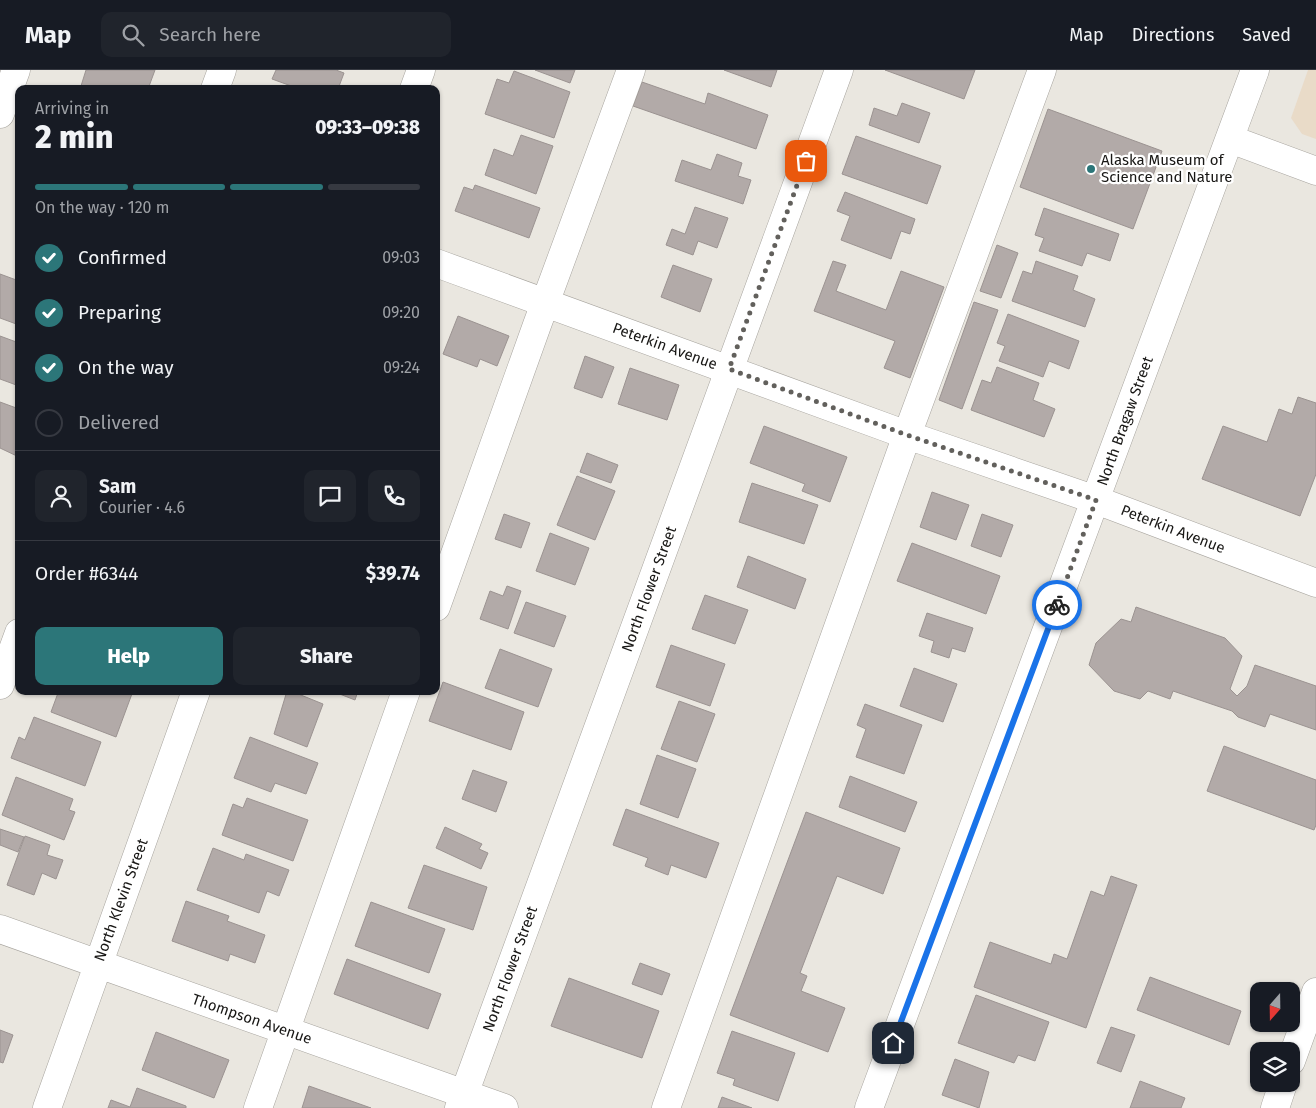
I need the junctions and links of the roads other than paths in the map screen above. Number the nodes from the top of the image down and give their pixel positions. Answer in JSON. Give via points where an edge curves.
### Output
{"nodes":[{"id":1,"x":16,"y":70,"type":"edge"},
{"id":2,"x":222,"y":70,"type":"edge"},
{"id":3,"x":421,"y":70,"type":"edge"},
{"id":4,"x":631,"y":70,"type":"edge"},
{"id":5,"x":839,"y":70,"type":"edge"},
{"id":6,"x":1042,"y":70,"type":"edge"},
{"id":7,"x":1255,"y":70,"type":"edge"},
{"id":8,"x":216,"y":85,"type":"edge"},
{"id":9,"x":415,"y":85,"type":"edge"},
{"id":10,"x":6,"y":109,"type":"edge"},
{"id":11,"x":1230,"y":139,"type":"junction"},
{"id":12,"x":1316,"y":171,"type":"edge"},
{"id":13,"x":440,"y":264,"type":"edge"},
{"id":14,"x":545,"y":303,"type":"junction"},
{"id":15,"x":729,"y":369,"type":"junction"},
{"id":16,"x":907,"y":435,"type":"junction"},
{"id":17,"x":1096,"y":500,"type":"junction"},
{"id":18,"x":1316,"y":583,"type":"edge"},
{"id":19,"x":440,"y":596,"type":"edge"},
{"id":20,"x":15,"y":644,"type":"edge"},
{"id":21,"x":0,"y":685,"type":"edge"},
{"id":22,"x":195,"y":695,"type":"edge"},
{"id":23,"x":405,"y":695,"type":"edge"},
{"id":24,"x":0,"y":930,"type":"edge"},
{"id":25,"x":98,"y":965,"type":"junction"},
{"id":26,"x":1316,"y":992,"type":"edge"},
{"id":27,"x":286,"y":1031,"type":"junction"},
{"id":28,"x":1298,"y":1042,"type":"edge"},
{"id":29,"x":1280,"y":1092,"type":"edge"},
{"id":30,"x":462,"y":1101,"type":"edge"},
{"id":31,"x":47,"y":1108,"type":"edge"},
{"id":32,"x":258,"y":1108,"type":"edge"},
{"id":33,"x":504,"y":1108,"type":"edge"},
{"id":34,"x":666,"y":1108,"type":"edge"},
{"id":35,"x":869,"y":1108,"type":"edge"},
{"id":36,"x":1275,"y":1108,"type":"edge"}],
"edges":[{"from":1,"to":10,"type":"street"},
{"from":2,"to":8,"type":"street"},
{"from":3,"to":9,"type":"street"},
{"from":4,"to":14,"type":"street"},
{"from":5,"to":15,"type":"street","name":"North Flower Street"},
{"from":6,"to":16,"type":"street"},
{"from":7,"to":11,"type":"street","name":"North Bragaw Street"},
{"from":11,"to":12,"type":"street"},
{"from":11,"to":17,"type":"street","name":"North Bragaw Street"},
{"from":13,"to":14,"type":"street","name":"Peterkin Avenue"},
{"from":14,"to":15,"type":"street","name":"Peterkin Avenue"},
{"from":14,"to":19,"type":"street"},
{"from":15,"to":16,"type":"street","name":"Peterkin Avenue"},
{"from":15,"to":30,"type":"street","name":"North Flower Street"},
{"from":16,"to":17,"type":"street","name":"Peterkin Avenue"},
{"from":16,"to":34,"type":"street"},
{"from":17,"to":18,"type":"street","name":"Peterkin Avenue"},
{"from":17,"to":35,"type":"street","name":"North Bragaw Street"},
{"from":20,"to":21,"type":"street"},
{"from":22,"to":25,"type":"street","name":"North Klevin Street"},
{"from":23,"to":27,"type":"street"},
{"from":24,"to":25,"type":"street","name":"Thompson Avenue"},
{"from":25,"to":27,"type":"street","name":"Thompson Avenue"},
{"from":25,"to":31,"type":"street","name":"North Klevin Street"},
{"from":26,"to":28,"type":"street"},
{"from":27,"to":30,"type":"street","name":"Thompson Avenue"},
{"from":27,"to":32,"type":"street"},
{"from":29,"to":36,"type":"street"},
{"from":30,"to":33,"type":"street","name":"Thompson Avenue"}]}
